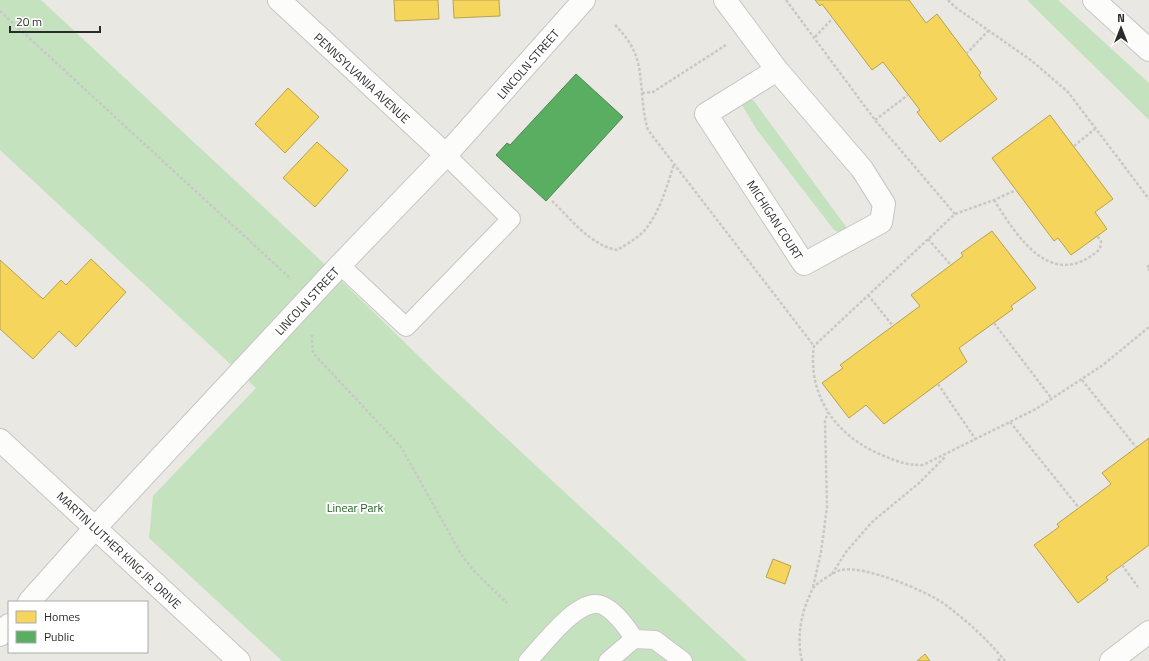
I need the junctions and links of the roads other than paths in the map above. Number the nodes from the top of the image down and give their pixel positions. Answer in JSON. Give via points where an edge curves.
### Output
{"nodes":[{"id":1,"x":279,"y":0,"type":"edge"},
{"id":2,"x":584,"y":0,"type":"edge"},
{"id":3,"x":725,"y":0,"type":"edge"},
{"id":4,"x":1094,"y":0,"type":"edge"},
{"id":5,"x":1149,"y":50,"type":"edge"},
{"id":6,"x":777,"y":70,"type":"junction"},
{"id":7,"x":446,"y":155,"type":"junction"},
{"id":8,"x":340,"y":265,"type":"junction"},
{"id":9,"x":0,"y":440,"type":"edge"},
{"id":10,"x":95,"y":528,"type":"junction"},
{"id":11,"x":30,"y":601,"type":"edge"},
{"id":12,"x":8,"y":626,"type":"edge"},
{"id":13,"x":1149,"y":632,"type":"edge"},
{"id":14,"x":0,"y":635,"type":"edge"},
{"id":15,"x":634,"y":639,"type":"junction"},
{"id":16,"x":239,"y":661,"type":"edge"},
{"id":17,"x":528,"y":661,"type":"edge"},
{"id":18,"x":608,"y":661,"type":"edge"},
{"id":19,"x":683,"y":661,"type":"edge"},
{"id":20,"x":1111,"y":661,"type":"edge"}],
"edges":[{"from":1,"to":7,"type":"street","name":"PENNSYLVANIA AVENUE"},
{"from":2,"to":7,"type":"street","name":"LINCOLN STREET"},
{"from":3,"to":6,"type":"street","name":"MICHIGAN COURT"},
{"from":4,"to":5,"type":"street"},
{"from":6,"to":6,"type":"street","name":"MICHIGAN COURT","via":[[706,114],[804,264],[881,222],[884,204],[862,169]]},
{"from":7,"to":8,"type":"street","name":"LINCOLN STREET"},
{"from":7,"to":8,"type":"lane","via":[[511,219],[406,328]]},
{"from":8,"to":10,"type":"street","name":"LINCOLN STREET"},
{"from":9,"to":10,"type":"street","name":"MARTIN LUTHER KING JR. DRIVE"},
{"from":10,"to":11,"type":"street","name":"LINCOLN STREET"},
{"from":10,"to":16,"type":"street","name":"MARTIN LUTHER KING JR. DRIVE"},
{"from":12,"to":14,"type":"street"},
{"from":13,"to":20,"type":"street"},
{"from":15,"to":17,"type":"lane","via":[[620,619],[595,603],[580,607]]},
{"from":15,"to":18,"type":"lane"},
{"from":15,"to":19,"type":"lane","via":[[655,640]]}]}
